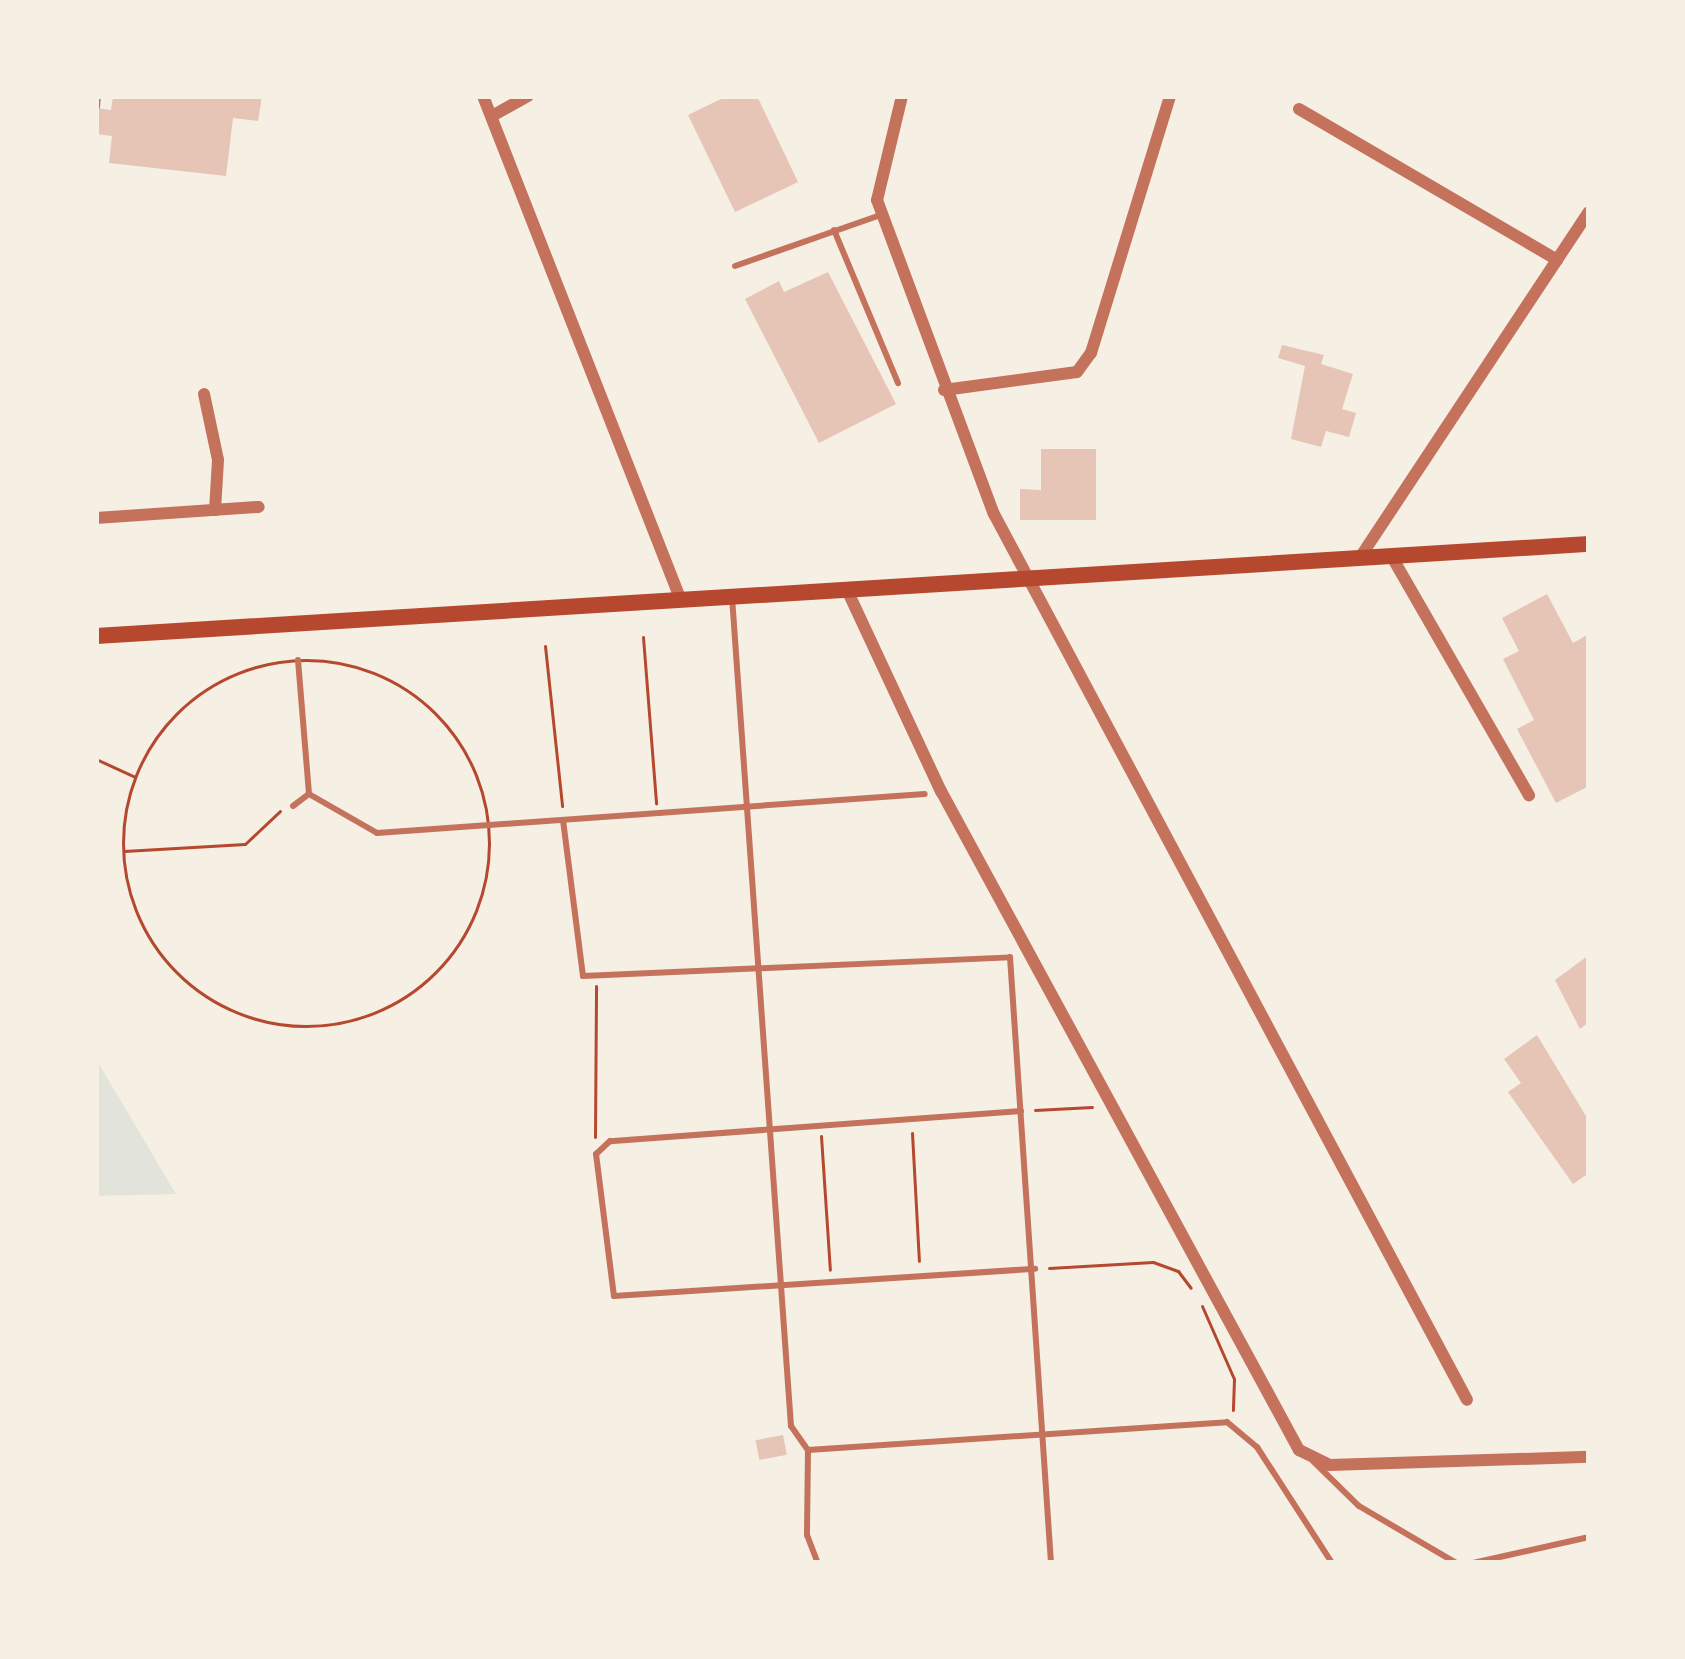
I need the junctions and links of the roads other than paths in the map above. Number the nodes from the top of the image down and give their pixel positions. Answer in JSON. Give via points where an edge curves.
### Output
{"nodes":[{"id":1,"x":98,"y":96,"type":"edge"},
{"id":2,"x":483,"y":96,"type":"edge"},
{"id":3,"x":529,"y":96,"type":"edge"},
{"id":4,"x":902,"y":96,"type":"edge"},
{"id":5,"x":1170,"y":96,"type":"edge"},
{"id":6,"x":97,"y":107,"type":"edge"},
{"id":7,"x":1299,"y":109,"type":"dead end"},
{"id":8,"x":492,"y":116,"type":"junction"},
{"id":9,"x":1589,"y":212,"type":"edge"},
{"id":10,"x":881,"y":215,"type":"junction"},
{"id":11,"x":834,"y":230,"type":"junction"},
{"id":12,"x":1558,"y":260,"type":"junction"},
{"id":13,"x":735,"y":266,"type":"dead end"},
{"id":14,"x":898,"y":383,"type":"dead end"},
{"id":15,"x":944,"y":390,"type":"junction"},
{"id":16,"x":204,"y":394,"type":"dead end"},
{"id":17,"x":259,"y":507,"type":"dead end"},
{"id":18,"x":215,"y":510,"type":"junction"},
{"id":19,"x":96,"y":518,"type":"edge"},
{"id":20,"x":1589,"y":544,"type":"edge"},
{"id":21,"x":1392,"y":557,"type":"junction"},
{"id":22,"x":1359,"y":559,"type":"junction"},
{"id":23,"x":1029,"y":583,"type":"junction"},
{"id":24,"x":848,"y":592,"type":"junction"},
{"id":25,"x":732,"y":597,"type":"junction"},
{"id":26,"x":680,"y":598,"type":"junction"},
{"id":27,"x":96,"y":636,"type":"edge"},
{"id":28,"x":298,"y":660,"type":"road end"},
{"id":29,"x":309,"y":794,"type":"junction"},
{"id":30,"x":925,"y":794,"type":"dead end"},
{"id":31,"x":1529,"y":795,"type":"dead end"},
{"id":32,"x":293,"y":806,"type":"road end"},
{"id":33,"x":747,"y":806,"type":"junction"},
{"id":34,"x":563,"y":820,"type":"junction"},
{"id":35,"x":758,"y":967,"type":"junction"},
{"id":36,"x":1021,"y":1111,"type":"junction"},
{"id":37,"x":770,"y":1130,"type":"junction"},
{"id":38,"x":1035,"y":1269,"type":"junction"},
{"id":39,"x":781,"y":1288,"type":"junction"},
{"id":40,"x":1467,"y":1400,"type":"dead end"},
{"id":41,"x":1042,"y":1433,"type":"junction"},
{"id":42,"x":808,"y":1450,"type":"junction"},
{"id":43,"x":1589,"y":1457,"type":"edge"},
{"id":44,"x":1313,"y":1461,"type":"junction"},
{"id":45,"x":1589,"y":1537,"type":"edge"},
{"id":46,"x":818,"y":1563,"type":"edge"},
{"id":47,"x":1051,"y":1563,"type":"edge"},
{"id":48,"x":1332,"y":1563,"type":"edge"},
{"id":49,"x":1456,"y":1563,"type":"edge"},
{"id":50,"x":1473,"y":1563,"type":"edge"}],
"edges":[{"from":1,"to":6,"type":"lane"},
{"from":2,"to":8,"type":"street"},
{"from":3,"to":8,"type":"street"},
{"from":4,"to":10,"type":"street","via":[[878,174]]},
{"from":5,"to":15,"type":"street","via":[[1091,353],[1077,372]]},
{"from":7,"to":12,"type":"street"},
{"from":8,"to":26,"type":"street"},
{"from":9,"to":12,"type":"street"},
{"from":10,"to":11,"type":"lane"},
{"from":10,"to":15,"type":"street"},
{"from":11,"to":13,"type":"lane"},
{"from":11,"to":14,"type":"lane"},
{"from":12,"to":22,"type":"street"},
{"from":15,"to":23,"type":"street"},
{"from":16,"to":18,"type":"street","via":[[218,460]]},
{"from":17,"to":18,"type":"street"},
{"from":18,"to":19,"type":"street"},
{"from":20,"to":21,"type":"main road"},
{"from":21,"to":22,"type":"main road"},
{"from":21,"to":31,"type":"street"},
{"from":22,"to":23,"type":"main road"},
{"from":23,"to":24,"type":"main road"},
{"from":23,"to":40,"type":"street"},
{"from":24,"to":25,"type":"main road"},
{"from":24,"to":44,"type":"street","via":[[941,791],[1288,1430]]},
{"from":25,"to":26,"type":"main road"},
{"from":25,"to":33,"type":"lane"},
{"from":26,"to":27,"type":"main road"},
{"from":28,"to":29,"type":"lane"},
{"from":29,"to":32,"type":"lane"},
{"from":29,"to":34,"type":"lane","via":[[377,832]]},
{"from":30,"to":33,"type":"lane"},
{"from":33,"to":34,"type":"lane"},
{"from":33,"to":35,"type":"lane"},
{"from":34,"to":35,"type":"lane","via":[[583,976]]},
{"from":35,"to":36,"type":"lane","via":[[1010,957]]},
{"from":35,"to":37,"type":"lane"},
{"from":36,"to":37,"type":"lane"},
{"from":36,"to":38,"type":"lane"},
{"from":37,"to":39,"type":"lane"},
{"from":37,"to":39,"type":"lane","via":[[599,1147],[614,1297]]},
{"from":38,"to":39,"type":"lane"},
{"from":38,"to":41,"type":"lane"},
{"from":39,"to":42,"type":"lane","via":[[790,1426]]},
{"from":41,"to":42,"type":"lane"},
{"from":41,"to":47,"type":"lane"},
{"from":41,"to":48,"type":"lane","via":[[1232,1424],[1257,1447]]},
{"from":42,"to":46,"type":"lane","via":[[807,1535]]},
{"from":43,"to":44,"type":"street"},
{"from":44,"to":49,"type":"lane","via":[[1360,1506]]},
{"from":45,"to":50,"type":"lane"}]}
